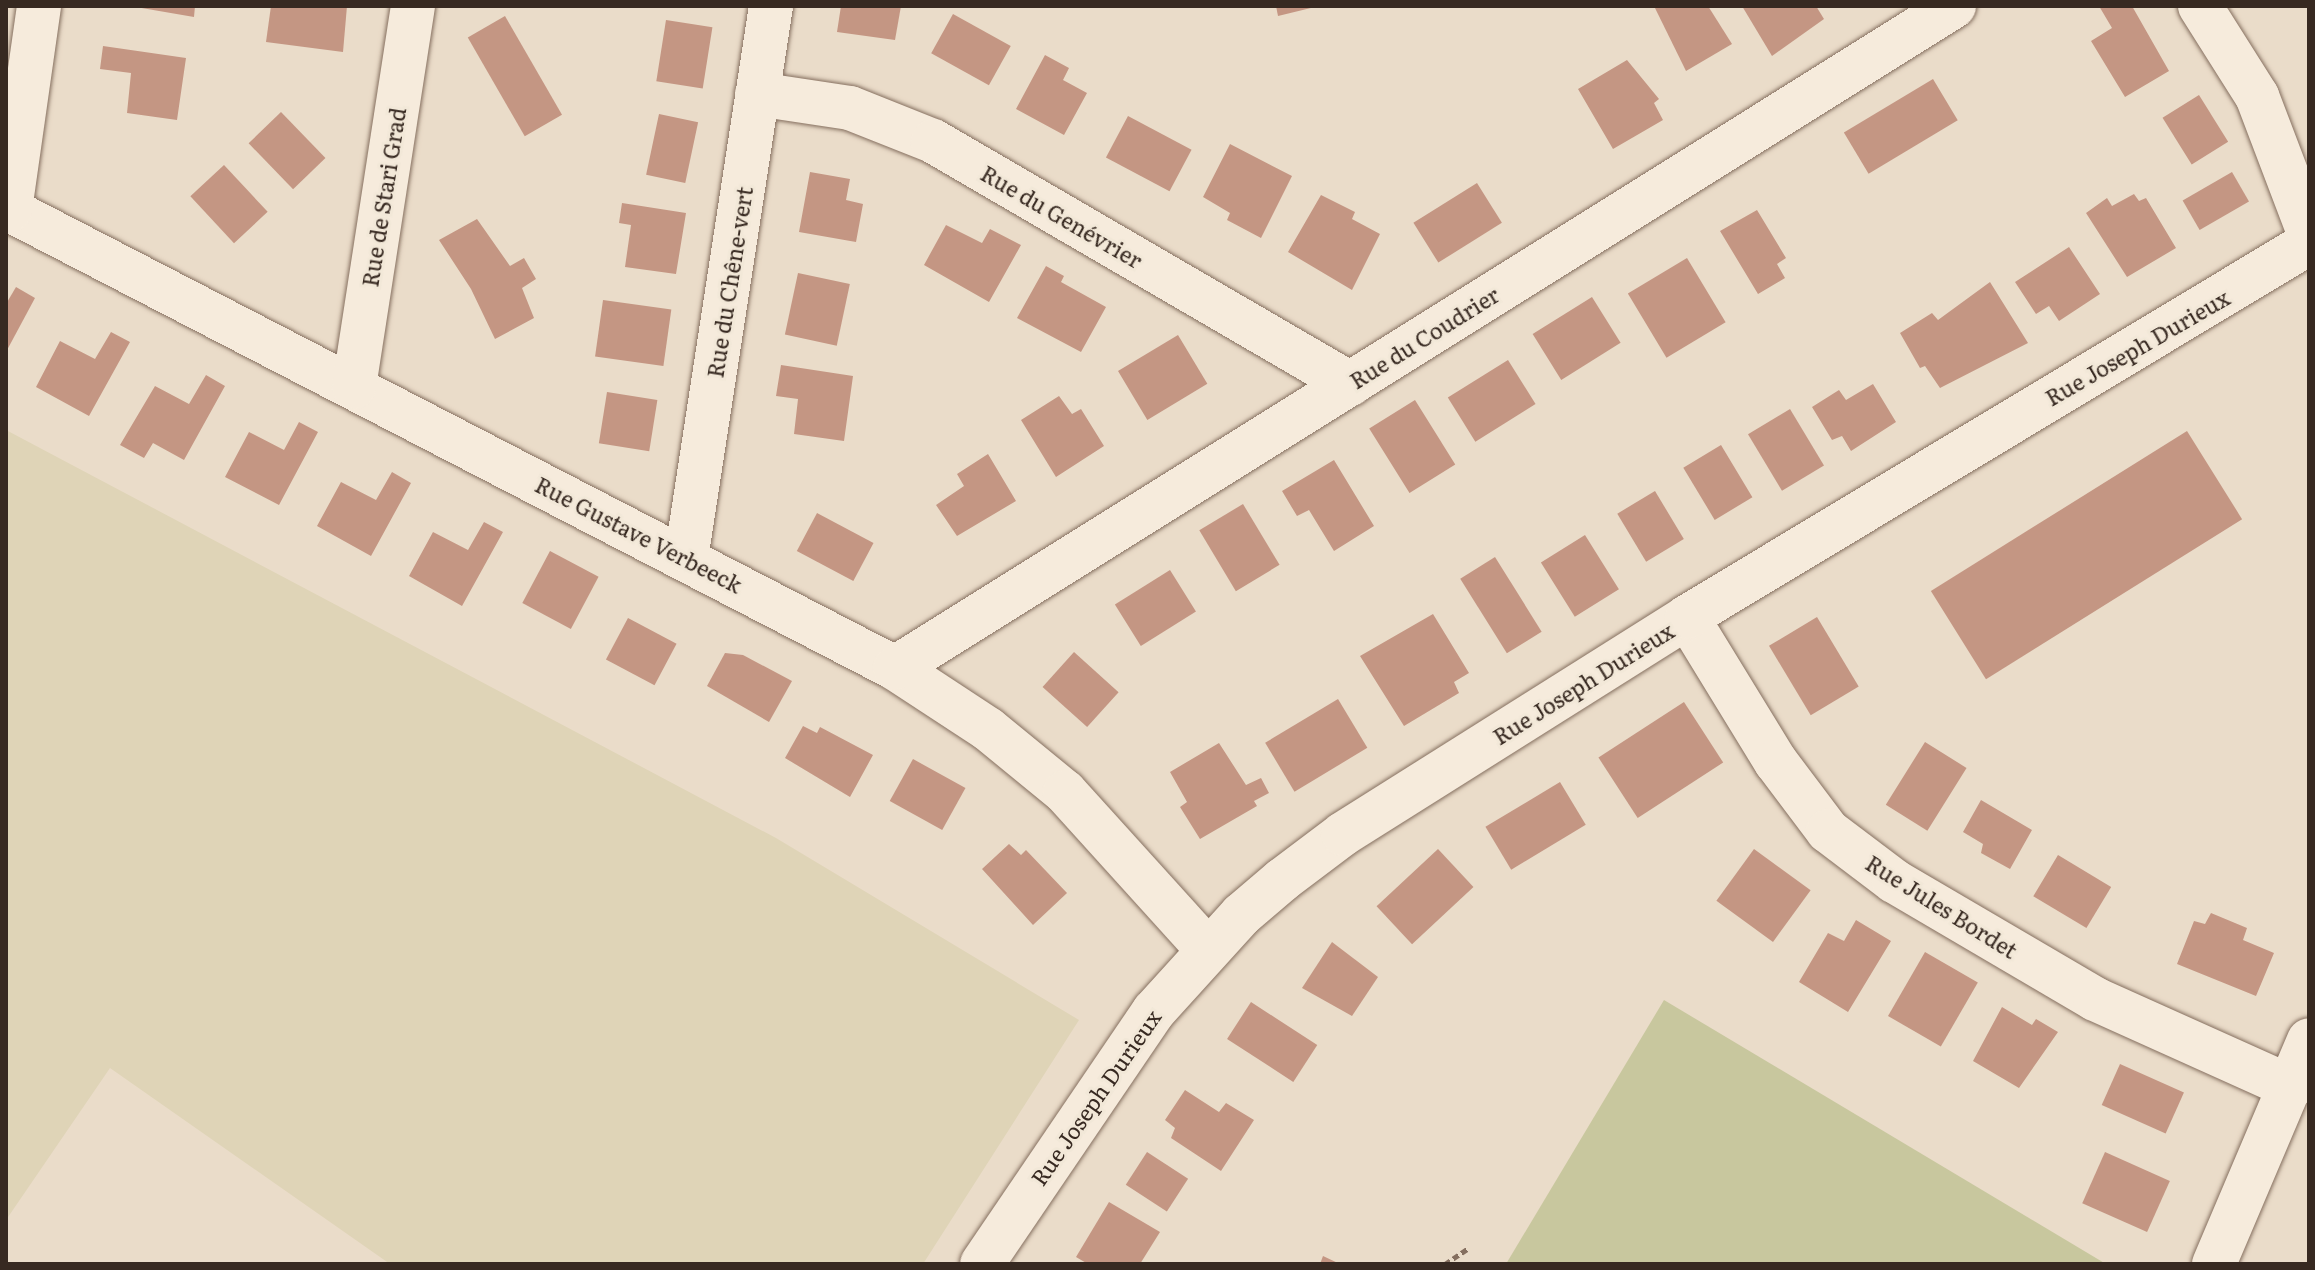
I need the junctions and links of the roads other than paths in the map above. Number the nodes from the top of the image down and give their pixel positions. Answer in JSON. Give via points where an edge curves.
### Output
{"nodes":[{"id":1,"x":39,"y":6,"type":"edge"},
{"id":2,"x":413,"y":6,"type":"edge"},
{"id":3,"x":771,"y":6,"type":"edge"},
{"id":4,"x":1954,"y":6,"type":"edge"},
{"id":5,"x":2200,"y":6,"type":"edge"},
{"id":6,"x":757,"y":94,"type":"junction"},
{"id":7,"x":8,"y":209,"type":"edge"},
{"id":8,"x":2309,"y":233,"type":"edge"},
{"id":9,"x":2309,"y":243,"type":"edge"},
{"id":10,"x":1350,"y":384,"type":"junction"},
{"id":11,"x":354,"y":387,"type":"junction"},
{"id":12,"x":686,"y":559,"type":"junction"},
{"id":13,"x":1687,"y":617,"type":"junction"},
{"id":14,"x":895,"y":668,"type":"junction"},
{"id":15,"x":1207,"y":949,"type":"junction"},
{"id":16,"x":2309,"y":1040,"type":"edge"},
{"id":17,"x":2291,"y":1087,"type":"junction"},
{"id":18,"x":982,"y":1264,"type":"edge"},
{"id":19,"x":2214,"y":1264,"type":"edge"}],
"edges":[{"from":1,"to":7,"type":"street"},
{"from":2,"to":11,"type":"street","name":"Rue de Stari Grad"},
{"from":3,"to":6,"type":"street","name":"Rue du Chêne-vert"},
{"from":4,"to":10,"type":"street","name":"Rue du Coudrier"},
{"from":5,"to":8,"type":"street","via":[[2257,96]]},
{"from":6,"to":10,"type":"street","name":"Rue du Genévrier","via":[[850,108],[933,141]]},
{"from":6,"to":12,"type":"street","name":"Rue du Chêne-vert"},
{"from":7,"to":11,"type":"street","name":"Rue Gustave Verbeeck"},
{"from":9,"to":13,"type":"street","name":"Rue Joseph Durieux"},
{"from":10,"to":14,"type":"street","name":"Rue du Coudrier"},
{"from":11,"to":12,"type":"street","name":"Rue Gustave Verbeeck"},
{"from":12,"to":14,"type":"street","name":"Rue Gustave Verbeeck"},
{"from":13,"to":15,"type":"street","name":"Rue Joseph Durieux","via":[[1343,834],[1241,915]]},
{"from":13,"to":17,"type":"street","name":"Rue Jules Bordet","via":[[1776,762],[1828,831],[1894,881],[2095,999]]},
{"from":14,"to":15,"type":"street","name":"Rue Gustave Verbeeck","via":[[988,729],[1065,792]]},
{"from":15,"to":18,"type":"street","name":"Rue Joseph Durieux","via":[[1154,1011]]},
{"from":16,"to":17,"type":"street"},
{"from":17,"to":19,"type":"street"}]}
